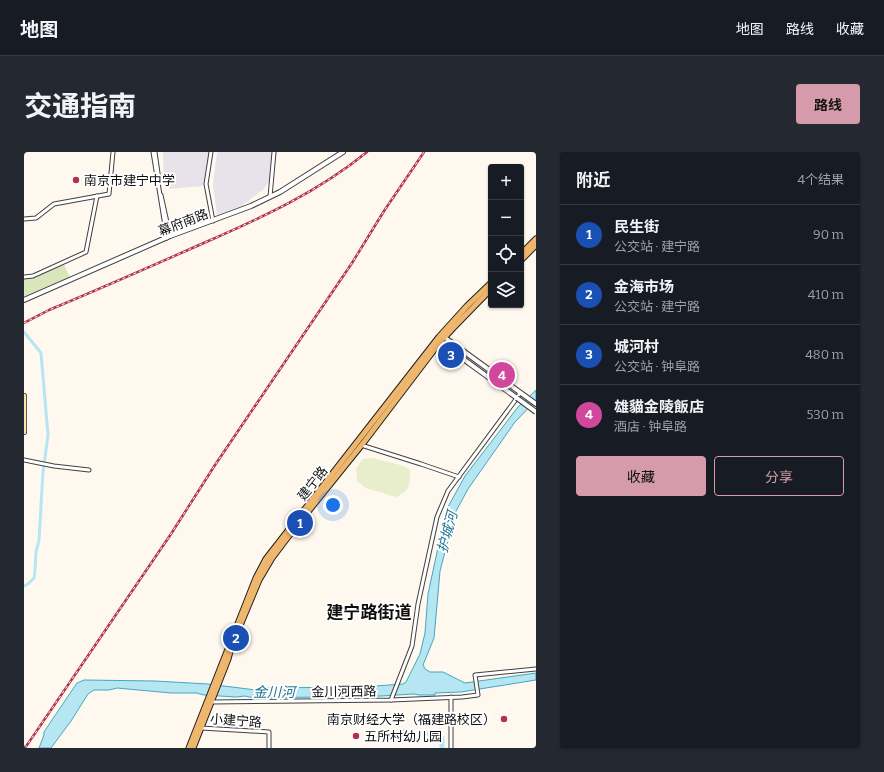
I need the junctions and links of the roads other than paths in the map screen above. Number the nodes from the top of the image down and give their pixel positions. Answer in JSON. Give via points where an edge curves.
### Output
{"nodes":[{"id":1,"x":113,"y":152,"type":"edge"},
{"id":2,"x":154,"y":152,"type":"edge"},
{"id":3,"x":211,"y":152,"type":"edge"},
{"id":4,"x":274,"y":152,"type":"edge"},
{"id":5,"x":343,"y":152,"type":"edge"},
{"id":6,"x":337,"y":154,"type":"edge"},
{"id":7,"x":97,"y":196,"type":"junction"},
{"id":8,"x":270,"y":197,"type":"junction"},
{"id":9,"x":24,"y":219,"type":"edge"},
{"id":10,"x":213,"y":221,"type":"junction"},
{"id":11,"x":168,"y":237,"type":"junction"},
{"id":12,"x":536,"y":239,"type":"edge"},
{"id":13,"x":536,"y":245,"type":"edge"},
{"id":14,"x":524,"y":251,"type":"edge"},
{"id":15,"x":524,"y":257,"type":"edge"},
{"id":16,"x":24,"y":277,"type":"edge"},
{"id":17,"x":488,"y":286,"type":"edge"},
{"id":18,"x":488,"y":292,"type":"edge"},
{"id":19,"x":24,"y":300,"type":"edge"},
{"id":20,"x":441,"y":339,"type":"junction"},
{"id":21,"x":520,"y":393,"type":"junction"},
{"id":22,"x":24,"y":396,"type":"edge"},
{"id":23,"x":518,"y":398,"type":"junction"},
{"id":24,"x":536,"y":404,"type":"edge"},
{"id":25,"x":536,"y":412,"type":"edge"},
{"id":26,"x":24,"y":432,"type":"edge"},
{"id":27,"x":358,"y":445,"type":"junction"},
{"id":28,"x":24,"y":460,"type":"edge"},
{"id":29,"x":89,"y":470,"type":"dead end"},
{"id":30,"x":459,"y":477,"type":"junction"},
{"id":31,"x":536,"y":669,"type":"edge"},
{"id":32,"x":451,"y":697,"type":"junction"},
{"id":33,"x":211,"y":698,"type":"junction"},
{"id":34,"x":391,"y":700,"type":"junction"},
{"id":35,"x":201,"y":728,"type":"junction"},
{"id":36,"x":189,"y":748,"type":"edge"},
{"id":37,"x":193,"y":748,"type":"edge"},
{"id":38,"x":269,"y":748,"type":"edge"},
{"id":39,"x":451,"y":748,"type":"edge"}],
"edges":[{"from":1,"to":7,"type":"street","via":[[109,194]]},
{"from":2,"to":11,"type":"street"},
{"from":3,"to":10,"type":"street","via":[[206,184]]},
{"from":4,"to":8,"type":"street"},
{"from":5,"to":6,"type":"street","name":"幕府南路"},
{"from":6,"to":8,"type":"street","name":"幕府南路"},
{"from":7,"to":9,"type":"street","via":[[54,204],[36,218]]},
{"from":7,"to":16,"type":"street","via":[[86,252],[33,276]]},
{"from":8,"to":10,"type":"street","name":"幕府南路"},
{"from":10,"to":11,"type":"street","name":"幕府南路"},
{"from":11,"to":19,"type":"street","name":"幕府南路"},
{"from":12,"to":14,"type":"main road"},
{"from":13,"to":15,"type":"main road"},
{"from":17,"to":20,"type":"main road","name":"建宁路","via":[[467,306]]},
{"from":18,"to":20,"type":"main road","name":"建宁路"},
{"from":20,"to":21,"type":"street"},
{"from":20,"to":23,"type":"street"},
{"from":20,"to":27,"type":"main road","name":"建宁路"},
{"from":21,"to":23,"type":"street"},
{"from":21,"to":24,"type":"street"},
{"from":22,"to":26,"type":"main road"},
{"from":23,"to":25,"type":"street","bridge":true},
{"from":23,"to":30,"type":"street"},
{"from":27,"to":30,"type":"street"},
{"from":27,"to":33,"type":"main road","name":"建宁路","via":[[272,558],[231,643]]},
{"from":28,"to":29,"type":"street"},
{"from":30,"to":34,"type":"street","via":[[448,491],[437,517],[418,604],[412,646]]},
{"from":31,"to":32,"type":"street","name":"金川河西路","via":[[475,676],[478,695]]},
{"from":32,"to":34,"type":"street","name":"金川河西路"},
{"from":32,"to":39,"type":"street"},
{"from":33,"to":34,"type":"street","name":"金川河西路"},
{"from":33,"to":35,"type":"main road","name":"建宁路"},
{"from":33,"to":36,"type":"main road","name":"建宁路"},
{"from":35,"to":37,"type":"main road","name":"建宁路"},
{"from":35,"to":38,"type":"street","name":"小建宁路","via":[[269,732]]}]}
